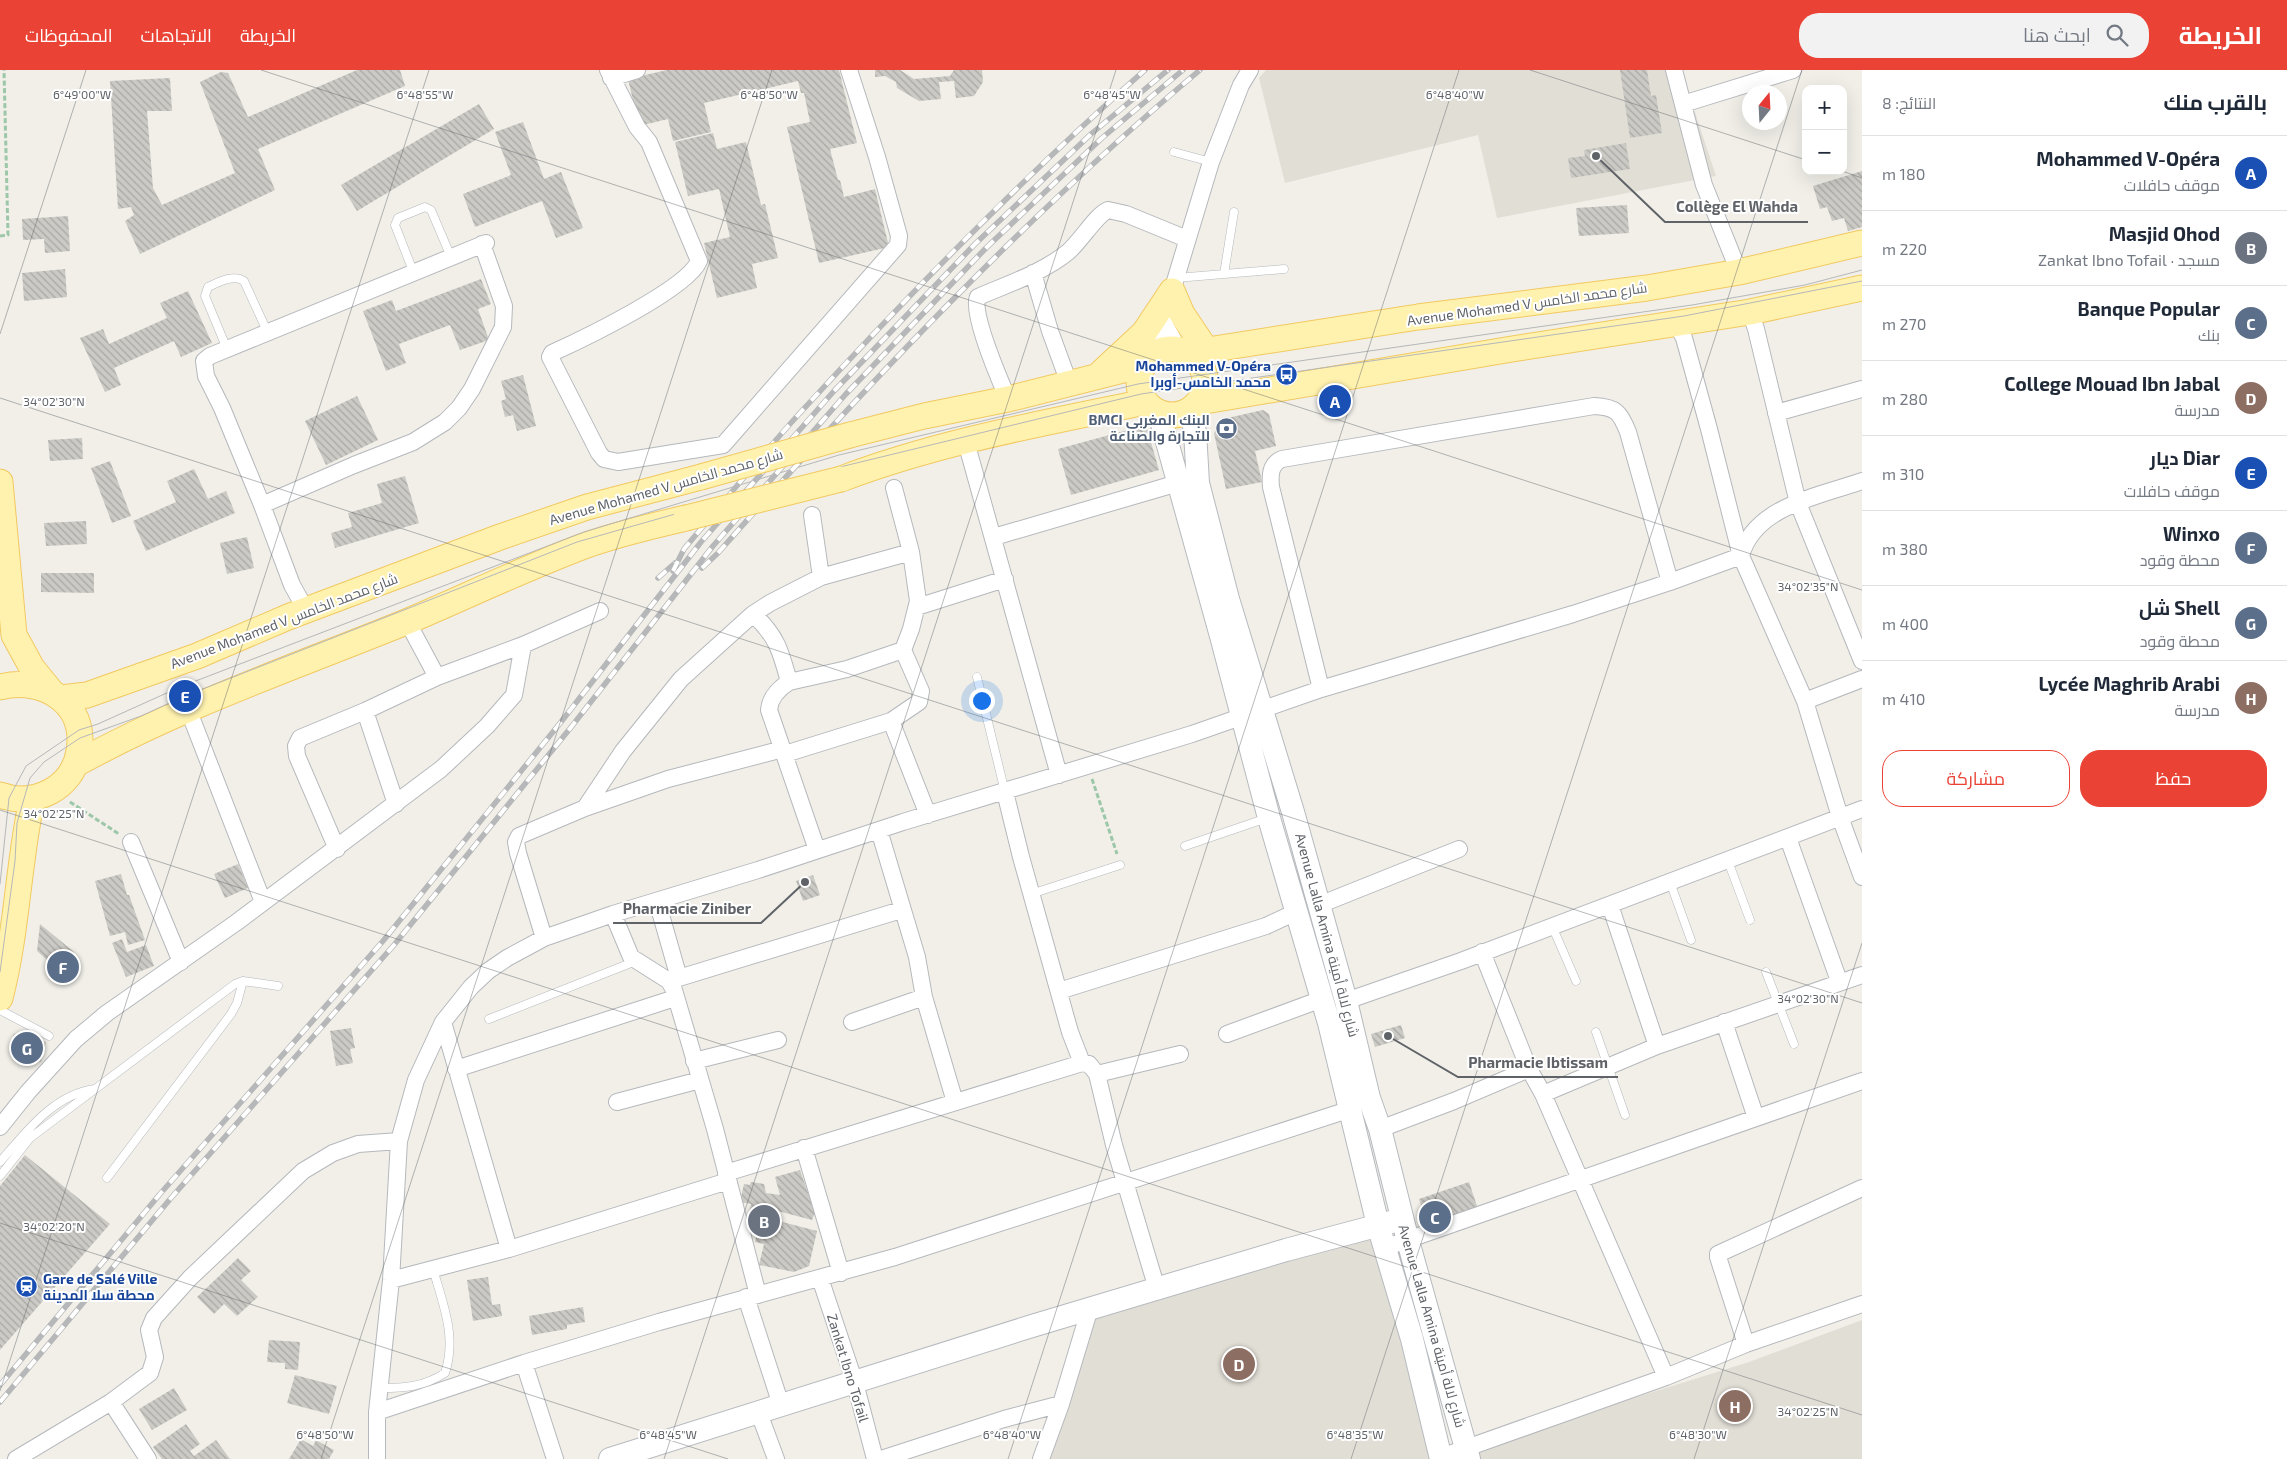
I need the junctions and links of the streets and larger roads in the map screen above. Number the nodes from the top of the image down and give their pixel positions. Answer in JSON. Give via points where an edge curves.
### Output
{"nodes":[{"id":1,"x":637,"y":70,"type":"edge"},
{"id":2,"x":849,"y":70,"type":"edge"},
{"id":3,"x":1250,"y":70,"type":"edge"},
{"id":4,"x":1674,"y":70,"type":"edge"},
{"id":5,"x":1793,"y":70,"type":"edge"},
{"id":6,"x":610,"y":74,"type":"edge"},
{"id":7,"x":1683,"y":104,"type":"junction"},
{"id":8,"x":1187,"y":239,"type":"junction"},
{"id":9,"x":1862,"y":243,"type":"edge"},
{"id":10,"x":1739,"y":272,"type":"junction"},
{"id":11,"x":1033,"y":273,"type":"junction"},
{"id":12,"x":1174,"y":285,"type":"junction"},
{"id":13,"x":1862,"y":288,"type":"edge"},
{"id":14,"x":1750,"y":312,"type":"junction"},
{"id":15,"x":1676,"y":323,"type":"junction"},
{"id":16,"x":1166,"y":325,"type":"junction"},
{"id":17,"x":1192,"y":351,"type":"junction"},
{"id":18,"x":1149,"y":359,"type":"junction"},
{"id":19,"x":1099,"y":375,"type":"junction"},
{"id":20,"x":1069,"y":383,"type":"junction"},
{"id":21,"x":1862,"y":389,"type":"edge"},
{"id":22,"x":1008,"y":399,"type":"junction"},
{"id":23,"x":1195,"y":406,"type":"junction"},
{"id":24,"x":1152,"y":408,"type":"junction"},
{"id":25,"x":1776,"y":413,"type":"junction"},
{"id":26,"x":966,"y":442,"type":"junction"},
{"id":27,"x":1862,"y":480,"type":"edge"},
{"id":28,"x":0,"y":482,"type":"edge"},
{"id":29,"x":1178,"y":483,"type":"junction"},
{"id":30,"x":894,"y":488,"type":"dead end"},
{"id":31,"x":1798,"y":503,"type":"junction"},
{"id":32,"x":262,"y":506,"type":"junction"},
{"id":33,"x":812,"y":515,"type":"dead end"},
{"id":34,"x":994,"y":537,"type":"junction"},
{"id":35,"x":911,"y":552,"type":"junction"},
{"id":36,"x":1741,"y":556,"type":"junction"},
{"id":37,"x":821,"y":577,"type":"junction"},
{"id":38,"x":1005,"y":579,"type":"junction"},
{"id":39,"x":1670,"y":582,"type":"junction"},
{"id":40,"x":917,"y":607,"type":"junction"},
{"id":41,"x":600,"y":611,"type":"dead end"},
{"id":42,"x":307,"y":612,"type":"junction"},
{"id":43,"x":753,"y":614,"type":"junction"},
{"id":44,"x":407,"y":621,"type":"junction"},
{"id":45,"x":523,"y":645,"type":"junction"},
{"id":46,"x":902,"y":650,"type":"junction"},
{"id":47,"x":1862,"y":661,"type":"edge"},
{"id":48,"x":437,"y":677,"type":"junction"},
{"id":49,"x":1862,"y":679,"type":"edge"},
{"id":50,"x":788,"y":682,"type":"junction"},
{"id":51,"x":0,"y":687,"type":"edge"},
{"id":52,"x":1321,"y":689,"type":"junction"},
{"id":53,"x":55,"y":694,"type":"junction"},
{"id":54,"x":1805,"y":701,"type":"junction"},
{"id":55,"x":188,"y":709,"type":"junction"},
{"id":56,"x":365,"y":711,"type":"junction"},
{"id":57,"x":1251,"y":713,"type":"junction"},
{"id":58,"x":891,"y":721,"type":"junction"},
{"id":59,"x":784,"y":751,"type":"junction"},
{"id":60,"x":76,"y":764,"type":"junction"},
{"id":61,"x":1059,"y":775,"type":"junction"},
{"id":62,"x":1005,"y":792,"type":"junction"},
{"id":63,"x":0,"y":795,"type":"edge"},
{"id":64,"x":42,"y":795,"type":"junction"},
{"id":65,"x":396,"y":804,"type":"junction"},
{"id":66,"x":585,"y":808,"type":"junction"},
{"id":67,"x":1862,"y":809,"type":"edge"},
{"id":68,"x":928,"y":815,"type":"junction"},
{"id":69,"x":1840,"y":817,"type":"junction"},
{"id":70,"x":879,"y":830,"type":"junction"},
{"id":71,"x":1788,"y":838,"type":"junction"},
{"id":72,"x":131,"y":842,"type":"road end"},
{"id":73,"x":337,"y":849,"type":"junction"},
{"id":74,"x":1459,"y":849,"type":"dead end"},
{"id":75,"x":817,"y":850,"type":"junction"},
{"id":76,"x":1862,"y":877,"type":"edge"},
{"id":77,"x":657,"y":901,"type":"junction"},
{"id":78,"x":263,"y":902,"type":"junction"},
{"id":79,"x":1319,"y":905,"type":"junction"},
{"id":80,"x":1610,"y":905,"type":"junction"},
{"id":81,"x":902,"y":910,"type":"junction"},
{"id":82,"x":1296,"y":912,"type":"junction"},
{"id":83,"x":613,"y":914,"type":"junction"},
{"id":84,"x":544,"y":938,"type":"junction"},
{"id":85,"x":1482,"y":952,"type":"junction"},
{"id":86,"x":181,"y":962,"type":"junction"},
{"id":87,"x":1862,"y":975,"type":"edge"},
{"id":88,"x":674,"y":979,"type":"junction"},
{"id":89,"x":1839,"y":981,"type":"junction"},
{"id":90,"x":1059,"y":991,"type":"junction"},
{"id":91,"x":924,"y":997,"type":"junction"},
{"id":92,"x":0,"y":998,"type":"edge"},
{"id":93,"x":675,"y":998,"type":"junction"},
{"id":94,"x":1322,"y":999,"type":"junction"},
{"id":95,"x":1346,"y":1001,"type":"junction"},
{"id":96,"x":443,"y":1022,"type":"junction"},
{"id":97,"x":852,"y":1022,"type":"dead end"},
{"id":98,"x":1724,"y":1022,"type":"junction"},
{"id":99,"x":1227,"y":1034,"type":"dead end"},
{"id":100,"x":778,"y":1040,"type":"dead end"},
{"id":101,"x":1657,"y":1046,"type":"junction"},
{"id":102,"x":1180,"y":1054,"type":"dead end"},
{"id":103,"x":694,"y":1061,"type":"junction"},
{"id":104,"x":1082,"y":1063,"type":"junction"},
{"id":105,"x":1529,"y":1068,"type":"junction"},
{"id":106,"x":456,"y":1069,"type":"junction"},
{"id":107,"x":1097,"y":1074,"type":"junction"},
{"id":108,"x":700,"y":1080,"type":"junction"},
{"id":109,"x":1862,"y":1081,"type":"edge"},
{"id":110,"x":1543,"y":1094,"type":"junction"},
{"id":111,"x":617,"y":1102,"type":"dead end"},
{"id":112,"x":955,"y":1102,"type":"junction"},
{"id":113,"x":1351,"y":1109,"type":"junction"},
{"id":114,"x":1756,"y":1118,"type":"junction"},
{"id":115,"x":0,"y":1127,"type":"edge"},
{"id":116,"x":1380,"y":1129,"type":"junction"},
{"id":117,"x":399,"y":1141,"type":"junction"},
{"id":118,"x":804,"y":1148,"type":"junction"},
{"id":119,"x":727,"y":1177,"type":"junction"},
{"id":120,"x":1580,"y":1180,"type":"junction"},
{"id":121,"x":1126,"y":1181,"type":"junction"},
{"id":122,"x":1862,"y":1188,"type":"edge"},
{"id":123,"x":1402,"y":1219,"type":"junction"},
{"id":124,"x":1378,"y":1226,"type":"junction"},
{"id":125,"x":1408,"y":1241,"type":"junction"},
{"id":126,"x":1384,"y":1248,"type":"junction"},
{"id":127,"x":509,"y":1249,"type":"junction"},
{"id":128,"x":841,"y":1273,"type":"junction"},
{"id":129,"x":820,"y":1278,"type":"junction"},
{"id":130,"x":391,"y":1280,"type":"junction"},
{"id":131,"x":1157,"y":1288,"type":"junction"},
{"id":132,"x":752,"y":1296,"type":"junction"},
{"id":133,"x":1862,"y":1304,"type":"edge"},
{"id":134,"x":1090,"y":1308,"type":"junction"},
{"id":135,"x":1746,"y":1344,"type":"junction"},
{"id":136,"x":524,"y":1363,"type":"junction"},
{"id":137,"x":1666,"y":1377,"type":"junction"},
{"id":138,"x":855,"y":1383,"type":"junction"},
{"id":139,"x":112,"y":1402,"type":"junction"},
{"id":140,"x":1061,"y":1404,"type":"junction"},
{"id":141,"x":781,"y":1405,"type":"junction"},
{"id":142,"x":377,"y":1412,"type":"junction"},
{"id":143,"x":759,"y":1413,"type":"junction"},
{"id":144,"x":657,"y":1452,"type":"edge"},
{"id":145,"x":1468,"y":1453,"type":"edge"},
{"id":146,"x":1441,"y":1458,"type":"edge"},
{"id":147,"x":16,"y":1459,"type":"edge"},
{"id":148,"x":148,"y":1459,"type":"edge"},
{"id":149,"x":377,"y":1459,"type":"edge"},
{"id":150,"x":555,"y":1459,"type":"edge"},
{"id":151,"x":610,"y":1459,"type":"edge"},
{"id":152,"x":776,"y":1459,"type":"edge"},
{"id":153,"x":875,"y":1459,"type":"edge"},
{"id":154,"x":881,"y":1459,"type":"edge"},
{"id":155,"x":1042,"y":1459,"type":"edge"}],
"edges":[{"from":1,"to":6,"type":"street"},
{"from":2,"to":6,"type":"street","via":[[899,236],[898,246],[723,445],[618,462],[599,453],[550,357],[552,353],[664,295],[696,268],[698,261],[649,142],[637,127]]},
{"from":3,"to":8,"type":"street","via":[[1211,162]]},
{"from":4,"to":7,"type":"street"},
{"from":5,"to":7,"type":"street"},
{"from":7,"to":10,"type":"street","via":[[1704,185]]},
{"from":8,"to":11,"type":"street","via":[[1108,210],[1068,252]]},
{"from":8,"to":12,"type":"street"},
{"from":9,"to":10,"type":"main road","name":"Avenue Mohamed V شارع محمد الخامس"},
{"from":10,"to":17,"type":"main road","name":"Avenue Mohamed V شارع محمد الخامس","via":[[1647,288]]},
{"from":11,"to":20,"type":"street"},
{"from":11,"to":22,"type":"street","via":[[978,298],[974,303],[991,359]]},
{"from":12,"to":16,"type":"street"},
{"from":12,"to":17,"type":"main road"},
{"from":12,"to":19,"type":"main road","via":[[1144,333]]},
{"from":13,"to":14,"type":"main road"},
{"from":14,"to":15,"type":"main road"},
{"from":14,"to":25,"type":"street"},
{"from":15,"to":23,"type":"main road"},
{"from":15,"to":36,"type":"street","via":[[1684,338]]},
{"from":16,"to":17,"type":"street"},
{"from":16,"to":18,"type":"street"},
{"from":17,"to":18,"type":"main road","via":[[1167,349]]},
{"from":17,"to":23,"type":"main road","via":[[1206,383]]},
{"from":18,"to":19,"type":"main road","name":"Avenue Mohamed V شارع محمد الخامس"},
{"from":18,"to":24,"type":"main road","via":[[1138,384]]},
{"from":19,"to":20,"type":"main road","name":"Avenue Mohamed V شارع محمد الخامس"},
{"from":20,"to":22,"type":"main road","name":"Avenue Mohamed V شارع محمد الخامس"},
{"from":21,"to":25,"type":"street"},
{"from":22,"to":42,"type":"main road","name":"Avenue Mohamed V شارع محمد الخامس","bridge":true,"via":[[924,416],[587,506]]},
{"from":23,"to":24,"type":"main road","via":[[1180,415]]},
{"from":23,"to":57,"type":"street","name":"Avenue Lalla Amina شارع لالة أمينة","via":[[1198,483],[1228,599]]},
{"from":24,"to":26,"type":"main road"},
{"from":24,"to":29,"type":"street","name":"Avenue Lalla Amina شارع لالة أمينة"},
{"from":25,"to":31,"type":"street"},
{"from":26,"to":34,"type":"street"},
{"from":26,"to":44,"type":"main road","bridge":true,"via":[[583,547]]},
{"from":27,"to":31,"type":"street"},
{"from":28,"to":53,"type":"main road","via":[[14,635],[32,668]]},
{"from":29,"to":34,"type":"street"},
{"from":29,"to":57,"type":"street","name":"Avenue Lalla Amina شارع لالة أمينة","via":[[1221,636]]},
{"from":30,"to":35,"type":"street"},
{"from":31,"to":36,"type":"street","via":[[1758,525],[1746,539]]},
{"from":31,"to":47,"type":"street"},
{"from":32,"to":32,"type":"street","via":[[413,442],[445,422],[459,408],[476,382],[503,327],[504,306],[484,244],[227,348],[205,360],[204,369]]},
{"from":32,"to":42,"type":"street","via":[[292,585]]},
{"from":33,"to":37,"type":"street"},
{"from":34,"to":38,"type":"street"},
{"from":35,"to":37,"type":"street"},
{"from":35,"to":40,"type":"street"},
{"from":36,"to":39,"type":"street"},
{"from":36,"to":54,"type":"street"},
{"from":37,"to":43,"type":"street"},
{"from":38,"to":40,"type":"street"},
{"from":38,"to":61,"type":"street"},
{"from":39,"to":52,"type":"street"},
{"from":39,"to":52,"type":"street","via":[[1628,432],[1619,414],[1608,407],[1594,406],[1282,459],[1273,465],[1271,487]]},
{"from":40,"to":46,"type":"street"},
{"from":41,"to":45,"type":"street"},
{"from":42,"to":53,"type":"main road","name":"Avenue Mohamed V شارع محمد الخامس","via":[[87,695]]},
{"from":43,"to":50,"type":"street","via":[[777,641]]},
{"from":43,"to":66,"type":"street","via":[[681,679],[623,751]]},
{"from":44,"to":48,"type":"street"},
{"from":44,"to":55,"type":"main road"},
{"from":45,"to":48,"type":"street"},
{"from":45,"to":65,"type":"street","via":[[517,687],[506,706],[441,769]]},
{"from":46,"to":50,"type":"street","via":[[847,669]]},
{"from":46,"to":58,"type":"street","via":[[915,676],[921,698]]},
{"from":48,"to":56,"type":"street"},
{"from":49,"to":54,"type":"street"},
{"from":50,"to":59,"type":"street","via":[[770,702],[771,719]]},
{"from":51,"to":53,"type":"main road","via":[[15,683],[33,684]]},
{"from":52,"to":57,"type":"street"},
{"from":53,"to":60,"type":"main road","via":[[72,712],[79,730]]},
{"from":54,"to":69,"type":"street"},
{"from":55,"to":60,"type":"main road"},
{"from":55,"to":78,"type":"street"},
{"from":56,"to":65,"type":"street"},
{"from":56,"to":73,"type":"street","via":[[304,735],[296,746],[297,756]]},
{"from":57,"to":61,"type":"street"},
{"from":57,"to":79,"type":"street","name":"Avenue Lalla Amina شارع لالة أمينة"},
{"from":57,"to":82,"type":"street","name":"Avenue Lalla Amina شارع لالة أمينة","via":[[1269,818]]},
{"from":58,"to":59,"type":"street"},
{"from":58,"to":68,"type":"street"},
{"from":59,"to":66,"type":"street","via":[[668,779]]},
{"from":59,"to":75,"type":"street"},
{"from":60,"to":64,"type":"main road","via":[[66,779]]},
{"from":61,"to":62,"type":"street"},
{"from":62,"to":68,"type":"street"},
{"from":62,"to":90,"type":"street"},
{"from":63,"to":64,"type":"main road","via":[[9,798]]},
{"from":64,"to":92,"type":"main road","via":[[26,824],[14,929]]},
{"from":65,"to":73,"type":"street"},
{"from":66,"to":84,"type":"street","via":[[525,833],[517,840],[522,869]]},
{"from":67,"to":69,"type":"street"},
{"from":68,"to":70,"type":"street"},
{"from":69,"to":71,"type":"street"},
{"from":69,"to":76,"type":"street"},
{"from":70,"to":75,"type":"street"},
{"from":70,"to":81,"type":"street"},
{"from":71,"to":80,"type":"street"},
{"from":71,"to":89,"type":"street"},
{"from":72,"to":86,"type":"street"},
{"from":73,"to":78,"type":"street"},
{"from":74,"to":79,"type":"street"},
{"from":75,"to":77,"type":"street"},
{"from":77,"to":83,"type":"street"},
{"from":77,"to":88,"type":"street"},
{"from":78,"to":86,"type":"street"},
{"from":79,"to":95,"type":"street","name":"Avenue Lalla Amina شارع لالة أمينة"},
{"from":80,"to":85,"type":"street"},
{"from":80,"to":101,"type":"street"},
{"from":81,"to":88,"type":"street"},
{"from":81,"to":91,"type":"street","via":[[917,957]]},
{"from":82,"to":90,"type":"street","via":[[1266,926]]},
{"from":82,"to":94,"type":"street","name":"Avenue Lalla Amina شارع لالة أمينة"},
{"from":83,"to":84,"type":"street"},
{"from":83,"to":88,"type":"street","via":[[631,957]]},
{"from":84,"to":96,"type":"street","via":[[488,971]]},
{"from":85,"to":95,"type":"street"},
{"from":85,"to":105,"type":"street"},
{"from":86,"to":115,"type":"street","via":[[107,1013],[76,1039]]},
{"from":87,"to":89,"type":"street"},
{"from":88,"to":93,"type":"street"},
{"from":89,"to":98,"type":"street"},
{"from":90,"to":104,"type":"street"},
{"from":91,"to":97,"type":"street"},
{"from":91,"to":112,"type":"street"},
{"from":93,"to":103,"type":"street"},
{"from":93,"to":106,"type":"street"},
{"from":94,"to":99,"type":"street"},
{"from":94,"to":113,"type":"street","name":"Avenue Lalla Amina شارع لالة أمينة"},
{"from":95,"to":116,"type":"street","name":"Avenue Lalla Amina شارع لالة أمينة"},
{"from":96,"to":106,"type":"street"},
{"from":96,"to":117,"type":"street","via":[[416,1080]]},
{"from":98,"to":101,"type":"street"},
{"from":98,"to":114,"type":"street"},
{"from":100,"to":103,"type":"street"},
{"from":101,"to":110,"type":"street"},
{"from":102,"to":107,"type":"street"},
{"from":103,"to":108,"type":"street"},
{"from":104,"to":107,"type":"street","via":[[1089,1064]]},
{"from":104,"to":112,"type":"street"},
{"from":105,"to":110,"type":"street"},
{"from":105,"to":116,"type":"street"},
{"from":106,"to":127,"type":"street"},
{"from":107,"to":121,"type":"street"},
{"from":108,"to":111,"type":"street"},
{"from":108,"to":119,"type":"street"},
{"from":109,"to":114,"type":"street"},
{"from":110,"to":120,"type":"street"},
{"from":112,"to":118,"type":"street"},
{"from":113,"to":121,"type":"street"},
{"from":113,"to":124,"type":"street","name":"Avenue Lalla Amina شارع لالة أمينة"},
{"from":114,"to":120,"type":"street"},
{"from":116,"to":123,"type":"street","name":"Avenue Lalla Amina شارع لالة أمينة"},
{"from":117,"to":130,"type":"street"},
{"from":117,"to":139,"type":"street","via":[[358,1144],[303,1170],[161,1309],[149,1330],[154,1357],[150,1373]]},
{"from":118,"to":119,"type":"street"},
{"from":118,"to":128,"type":"street"},
{"from":119,"to":127,"type":"street"},
{"from":119,"to":132,"type":"street"},
{"from":120,"to":125,"type":"street"},
{"from":120,"to":137,"type":"street"},
{"from":121,"to":128,"type":"street"},
{"from":121,"to":131,"type":"street"},
{"from":122,"to":135,"type":"street","via":[[1718,1254]]},
{"from":123,"to":124,"type":"street"},
{"from":123,"to":125,"type":"street","name":"Avenue Lalla Amina شارع لالة أمينة"},
{"from":124,"to":126,"type":"street","name":"Avenue Lalla Amina شارع لالة أمينة"},
{"from":124,"to":131,"type":"street"},
{"from":125,"to":126,"type":"street"},
{"from":125,"to":145,"type":"street","name":"Avenue Lalla Amina شارع لالة أمينة"},
{"from":126,"to":146,"type":"street","name":"Avenue Lalla Amina شارع لالة أمينة","via":[[1412,1339]]},
{"from":127,"to":130,"type":"street"},
{"from":128,"to":129,"type":"street"},
{"from":129,"to":132,"type":"street"},
{"from":129,"to":138,"type":"street","name":"Zankat Ibno Tofail"},
{"from":130,"to":142,"type":"street"},
{"from":131,"to":134,"type":"street"},
{"from":132,"to":136,"type":"street"},
{"from":132,"to":141,"type":"street"},
{"from":133,"to":135,"type":"street"},
{"from":134,"to":138,"type":"street"},
{"from":134,"to":140,"type":"street"},
{"from":135,"to":137,"type":"street"},
{"from":136,"to":142,"type":"street"},
{"from":136,"to":150,"type":"street"},
{"from":137,"to":145,"type":"street"},
{"from":138,"to":141,"type":"street"},
{"from":138,"to":153,"type":"street","name":"Zankat Ibno Tofail"},
{"from":139,"to":147,"type":"street"},
{"from":139,"to":148,"type":"street"},
{"from":140,"to":154,"type":"street"},
{"from":140,"to":155,"type":"street"},
{"from":141,"to":143,"type":"street"},
{"from":142,"to":149,"type":"street"},
{"from":143,"to":144,"type":"street"},
{"from":143,"to":152,"type":"street"},
{"from":144,"to":151,"type":"street"},
{"from":145,"to":146,"type":"street"}]}
